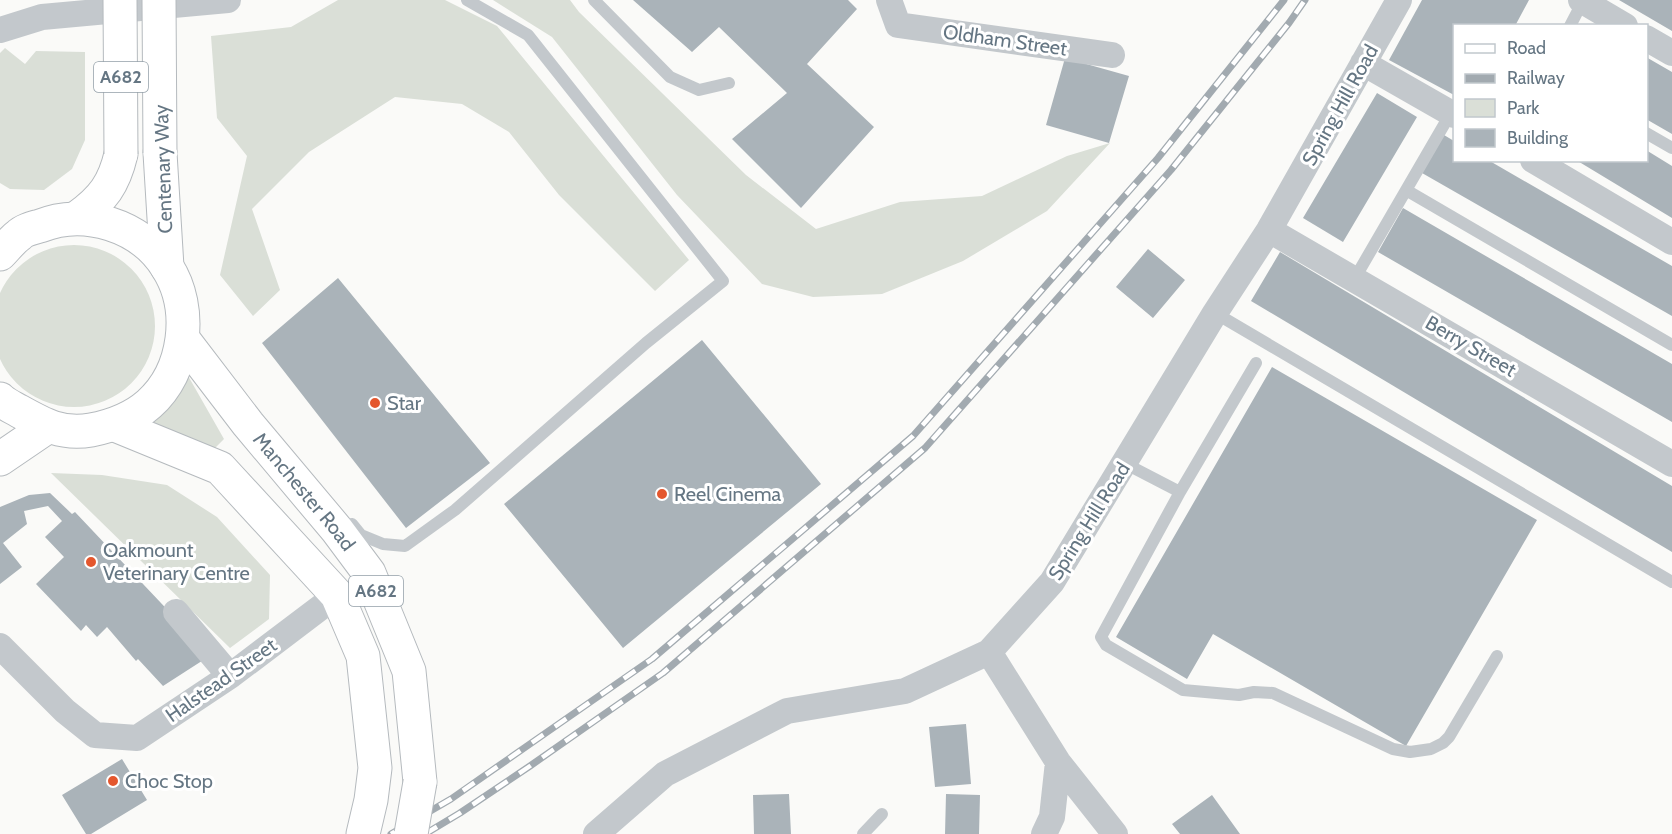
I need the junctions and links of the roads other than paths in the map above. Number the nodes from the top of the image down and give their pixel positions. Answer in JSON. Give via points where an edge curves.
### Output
{"nodes":[{"id":1,"x":120,"y":0,"type":"edge"},
{"id":2,"x":159,"y":0,"type":"edge"},
{"id":3,"x":228,"y":0,"type":"edge"},
{"id":4,"x":467,"y":0,"type":"edge"},
{"id":5,"x":594,"y":0,"type":"edge"},
{"id":6,"x":889,"y":0,"type":"edge"},
{"id":7,"x":1398,"y":0,"type":"edge"},
{"id":8,"x":1582,"y":1,"type":"edge"},
{"id":9,"x":1571,"y":24,"type":"edge"},
{"id":10,"x":1622,"y":24,"type":"edge"},
{"id":11,"x":0,"y":30,"type":"edge"},
{"id":12,"x":1648,"y":39,"type":"edge"},
{"id":13,"x":1672,"y":53,"type":"edge"},
{"id":14,"x":1112,"y":55,"type":"dead end"},
{"id":15,"x":1363,"y":63,"type":"junction"},
{"id":16,"x":729,"y":83,"type":"dead end"},
{"id":17,"x":1453,"y":112,"type":"edge"},
{"id":18,"x":1648,"y":134,"type":"edge"},
{"id":19,"x":1672,"y":148,"type":"edge"},
{"id":20,"x":1536,"y":162,"type":"edge"},
{"id":21,"x":1406,"y":190,"type":"junction"},
{"id":22,"x":78,"y":217,"type":"junction"},
{"id":23,"x":1269,"y":230,"type":"junction"},
{"id":24,"x":1672,"y":242,"type":"edge"},
{"id":25,"x":0,"y":254,"type":"edge"},
{"id":26,"x":168,"y":267,"type":"junction"},
{"id":27,"x":1355,"y":278,"type":"junction"},
{"id":28,"x":1215,"y":313,"type":"junction"},
{"id":29,"x":183,"y":339,"type":"junction"},
{"id":30,"x":1672,"y":345,"type":"edge"},
{"id":31,"x":1256,"y":363,"type":"dead end"},
{"id":32,"x":0,"y":399,"type":"edge"},
{"id":33,"x":115,"y":425,"type":"junction"},
{"id":34,"x":47,"y":427,"type":"junction"},
{"id":35,"x":0,"y":459,"type":"edge"},
{"id":36,"x":1124,"y":463,"type":"junction"},
{"id":37,"x":1672,"y":464,"type":"edge"},
{"id":38,"x":1180,"y":492,"type":"junction"},
{"id":39,"x":341,"y":510,"type":"dead end"},
{"id":40,"x":1672,"y":582,"type":"edge"},
{"id":41,"x":337,"y":595,"type":"junction"},
{"id":42,"x":176,"y":612,"type":"dead end"},
{"id":43,"x":0,"y":646,"type":"edge"},
{"id":44,"x":989,"y":652,"type":"junction"},
{"id":45,"x":1497,"y":656,"type":"dead end"},
{"id":46,"x":230,"y":676,"type":"junction"},
{"id":47,"x":1058,"y":762,"type":"junction"},
{"id":48,"x":882,"y":814,"type":"dead end"},
{"id":49,"x":363,"y":834,"type":"edge"},
{"id":50,"x":411,"y":834,"type":"edge"},
{"id":51,"x":596,"y":834,"type":"edge"},
{"id":52,"x":863,"y":834,"type":"edge"},
{"id":53,"x":1044,"y":834,"type":"edge"},
{"id":54,"x":1115,"y":834,"type":"edge"}],
"edges":[{"from":1,"to":22,"type":"main road","name":"Centenary Way","number":"A682","bridge":true,"via":[[118,170],[96,204]]},
{"from":2,"to":26,"type":"main road","name":"Centenary Way","number":"A682","bridge":true,"via":[[160,153]]},
{"from":3,"to":11,"type":"street","via":[[42,17]]},
{"from":4,"to":39,"type":"lane","via":[[528,35],[723,281],[455,510],[405,546],[361,536]]},
{"from":5,"to":16,"type":"lane","via":[[670,77],[699,90]]},
{"from":6,"to":14,"type":"street","name":"Oldham Street","via":[[898,25]]},
{"from":7,"to":15,"type":"street","name":"Spring Hill Road"},
{"from":8,"to":9,"type":"lane"},
{"from":8,"to":10,"type":"street"},
{"from":12,"to":13,"type":"street"},
{"from":15,"to":17,"type":"street"},
{"from":15,"to":23,"type":"street","name":"Spring Hill Road"},
{"from":17,"to":21,"type":"lane"},
{"from":18,"to":19,"type":"lane"},
{"from":20,"to":24,"type":"street"},
{"from":21,"to":27,"type":"lane"},
{"from":21,"to":30,"type":"lane"},
{"from":22,"to":25,"type":"main road","number":"A682","via":[[55,220],[20,233]]},
{"from":22,"to":26,"type":"main road","number":"A682","via":[[114,224],[146,243]]},
{"from":23,"to":27,"type":"street","name":"Berry Street"},
{"from":23,"to":28,"type":"street","name":"Spring Hill Road"},
{"from":26,"to":29,"type":"main road","number":"A682","via":[[181,301]]},
{"from":27,"to":37,"type":"street","name":"Berry Street"},
{"from":28,"to":36,"type":"street","name":"Spring Hill Road"},
{"from":28,"to":40,"type":"lane"},
{"from":29,"to":33,"type":"main road","number":"A682","via":[[171,375],[149,404]]},
{"from":29,"to":50,"type":"main road","name":"Manchester Road","number":"A682","bridge":true,"via":[[281,454],[369,573],[408,671],[420,782]]},
{"from":31,"to":38,"type":"lane"},
{"from":32,"to":34,"type":"main road","number":"A682"},
{"from":33,"to":34,"type":"main road","number":"A682","via":[[78,432]]},
{"from":33,"to":41,"type":"main road","name":"Manchester Road","number":"A682","via":[[219,468]]},
{"from":34,"to":35,"type":"main road"},
{"from":36,"to":38,"type":"lane"},
{"from":36,"to":44,"type":"street","name":"Spring Hill Road","via":[[1052,582]]},
{"from":38,"to":45,"type":"lane","via":[[1101,637],[1106,645],[1176,687],[1202,693],[1273,693],[1393,749],[1418,751],[1443,744],[1449,737]]},
{"from":41,"to":46,"type":"street","name":"Halstead Street"},
{"from":41,"to":49,"type":"main road","name":"Manchester Road","number":"A682","via":[[363,656],[375,768]]},
{"from":42,"to":46,"type":"street"},
{"from":43,"to":46,"type":"street","name":"Halstead Street","via":[[95,735],[137,738]]},
{"from":44,"to":47,"type":"street"},
{"from":44,"to":51,"type":"street","name":"Spring Hill Road","via":[[905,691],[787,711],[665,774]]},
{"from":47,"to":53,"type":"street","via":[[1052,817]]},
{"from":47,"to":54,"type":"street"},
{"from":48,"to":52,"type":"lane"}]}
